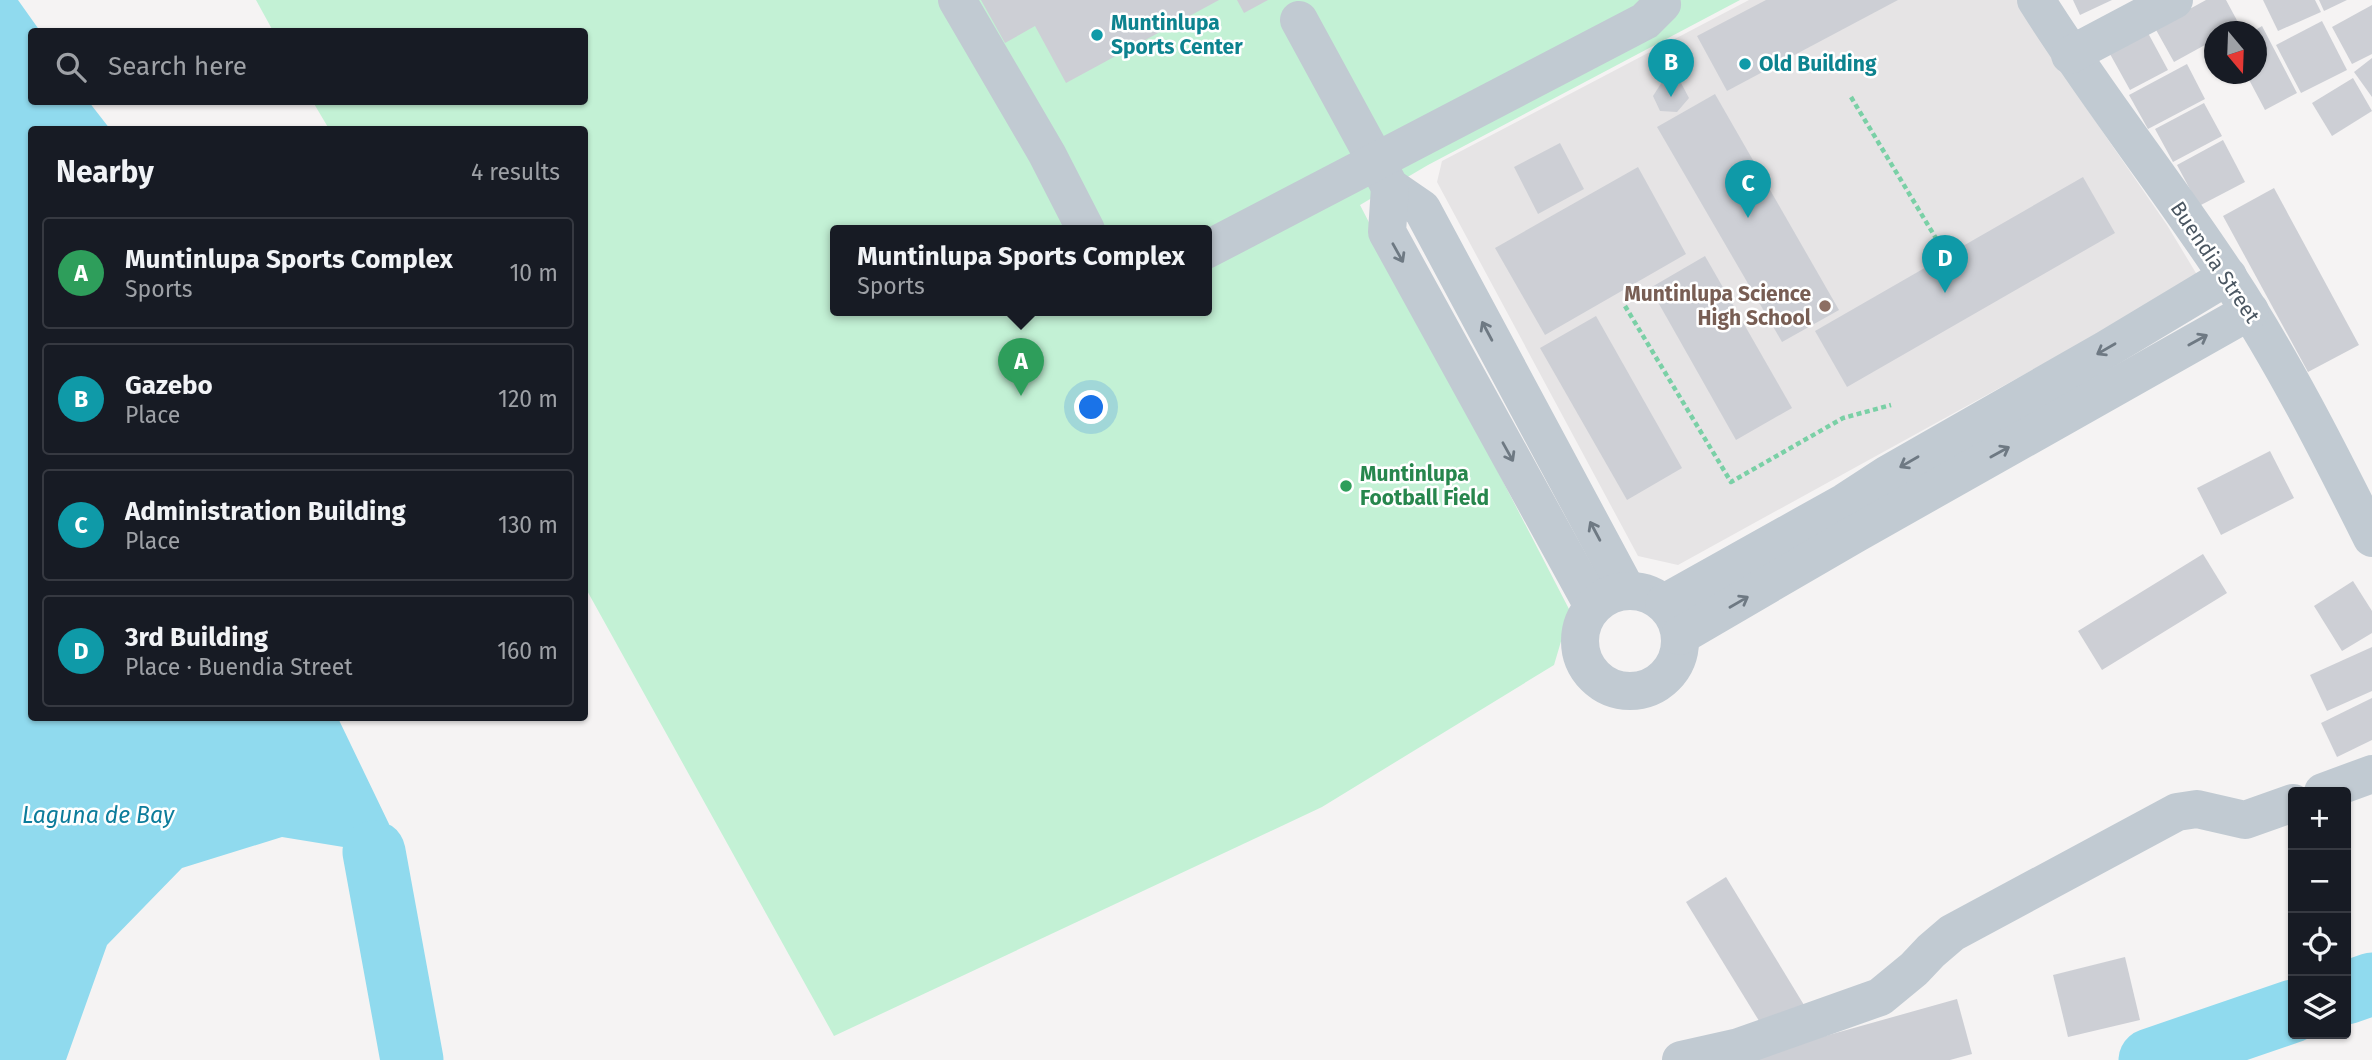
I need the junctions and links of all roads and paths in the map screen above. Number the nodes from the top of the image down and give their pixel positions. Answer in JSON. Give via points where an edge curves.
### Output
{"nodes":[{"id":1,"x":957,"y":0,"type":"edge"},
{"id":2,"x":1661,"y":0,"type":"edge"},
{"id":3,"x":2036,"y":0,"type":"edge"},
{"id":4,"x":2174,"y":0,"type":"edge"},
{"id":5,"x":1299,"y":20,"type":"dead end"},
{"id":6,"x":2070,"y":55,"type":"junction"},
{"id":7,"x":1851,"y":97,"type":"dead end"},
{"id":8,"x":1383,"y":175,"type":"junction"},
{"id":9,"x":1083,"y":225,"type":"edge"},
{"id":10,"x":1212,"y":247,"type":"edge"},
{"id":11,"x":1947,"y":255,"type":"dead end"},
{"id":12,"x":2228,"y":276,"type":"junction"},
{"id":13,"x":1625,"y":306,"type":"dead end"},
{"id":14,"x":2250,"y":311,"type":"junction"},
{"id":15,"x":1891,"y":405,"type":"dead end"},
{"id":16,"x":1954,"y":457,"type":"junction"},
{"id":17,"x":2372,"y":538,"type":"edge"},
{"id":18,"x":1610,"y":599,"type":"junction"},
{"id":19,"x":1672,"y":620,"type":"junction"},
{"id":20,"x":2372,"y":774,"type":"edge"},
{"id":21,"x":2337,"y":787,"type":"edge"},
{"id":22,"x":2288,"y":805,"type":"edge"},
{"id":23,"x":1682,"y":1060,"type":"edge"}],
"edges":[{"from":1,"to":9,"type":"street"},
{"from":2,"to":8,"type":"street","via":[[1645,21]]},
{"from":3,"to":6,"type":"street","name":"Buendia Street"},
{"from":4,"to":6,"type":"street"},
{"from":5,"to":8,"type":"street"},
{"from":6,"to":12,"type":"street","name":"Buendia Street"},
{"from":7,"to":11,"type":"path"},
{"from":8,"to":10,"type":"street"},
{"from":8,"to":18,"type":"street","via":[[1387,232]]},
{"from":12,"to":14,"type":"street","name":"Buendia Street"},
{"from":12,"to":16,"type":"street","one_way":true,"via":[[2105,350]]},
{"from":13,"to":15,"type":"path","via":[[1731,482],[1843,418]]},
{"from":16,"to":14,"type":"street","one_way":true},
{"from":14,"to":17,"type":"street","name":"Buendia Street"},
{"from":16,"to":19,"type":"street"},
{"from":18,"to":19,"type":"street","via":[[1640,592]]},
{"from":18,"to":19,"type":"street","via":[[1584,620],[1579,636],[1587,668],[1613,689],[1646,689],[1672,669],[1679,653]]},
{"from":20,"to":21,"type":"street"},
{"from":22,"to":23,"type":"street","via":[[2245,820],[2197,808],[2177,812],[1952,933],[1880,998],[1739,1046]]}]}
